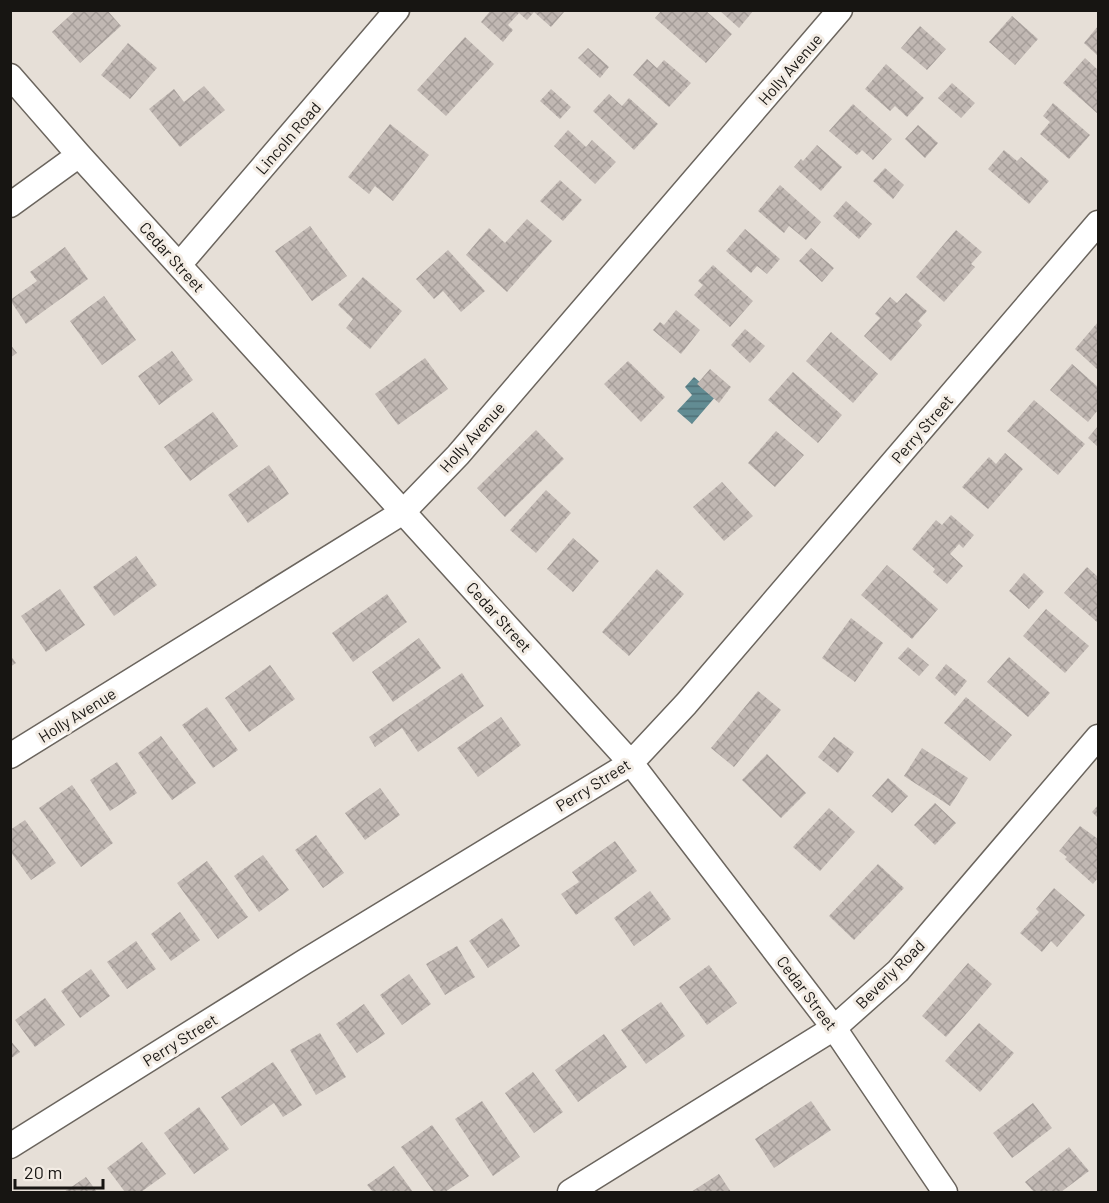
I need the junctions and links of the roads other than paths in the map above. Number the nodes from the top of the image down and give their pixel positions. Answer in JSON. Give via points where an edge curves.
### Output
{"nodes":[{"id":1,"x":397,"y":10,"type":"edge"},
{"id":2,"x":840,"y":10,"type":"edge"},
{"id":3,"x":10,"y":76,"type":"edge"},
{"id":4,"x":80,"y":155,"type":"junction"},
{"id":5,"x":10,"y":205,"type":"edge"},
{"id":6,"x":1098,"y":223,"type":"edge"},
{"id":7,"x":179,"y":264,"type":"junction"},
{"id":8,"x":403,"y":512,"type":"junction"},
{"id":9,"x":1098,"y":737,"type":"edge"},
{"id":10,"x":10,"y":756,"type":"edge"},
{"id":11,"x":631,"y":763,"type":"junction"},
{"id":12,"x":834,"y":1028,"type":"junction"},
{"id":13,"x":10,"y":1146,"type":"edge"},
{"id":14,"x":570,"y":1192,"type":"edge"},
{"id":15,"x":945,"y":1192,"type":"edge"}],
"edges":[{"from":1,"to":7,"type":"street","name":"Lincoln Road"},
{"from":2,"to":8,"type":"street","name":"Holly Avenue","via":[[458,455]]},
{"from":3,"to":4,"type":"street","name":"Cedar Street"},
{"from":4,"to":5,"type":"street"},
{"from":4,"to":7,"type":"street","name":"Cedar Street"},
{"from":6,"to":11,"type":"street","name":"Perry Street","via":[[694,695]]},
{"from":7,"to":8,"type":"street","name":"Cedar Street"},
{"from":8,"to":10,"type":"street","name":"Holly Avenue"},
{"from":8,"to":11,"type":"street","name":"Cedar Street"},
{"from":9,"to":12,"type":"street","name":"Beverly Road","via":[[898,970]]},
{"from":11,"to":12,"type":"street","name":"Cedar Street"},
{"from":11,"to":13,"type":"street","name":"Perry Street"},
{"from":12,"to":14,"type":"street","name":"Beverly Road"},
{"from":12,"to":15,"type":"street","name":"Cedar Street"}]}
